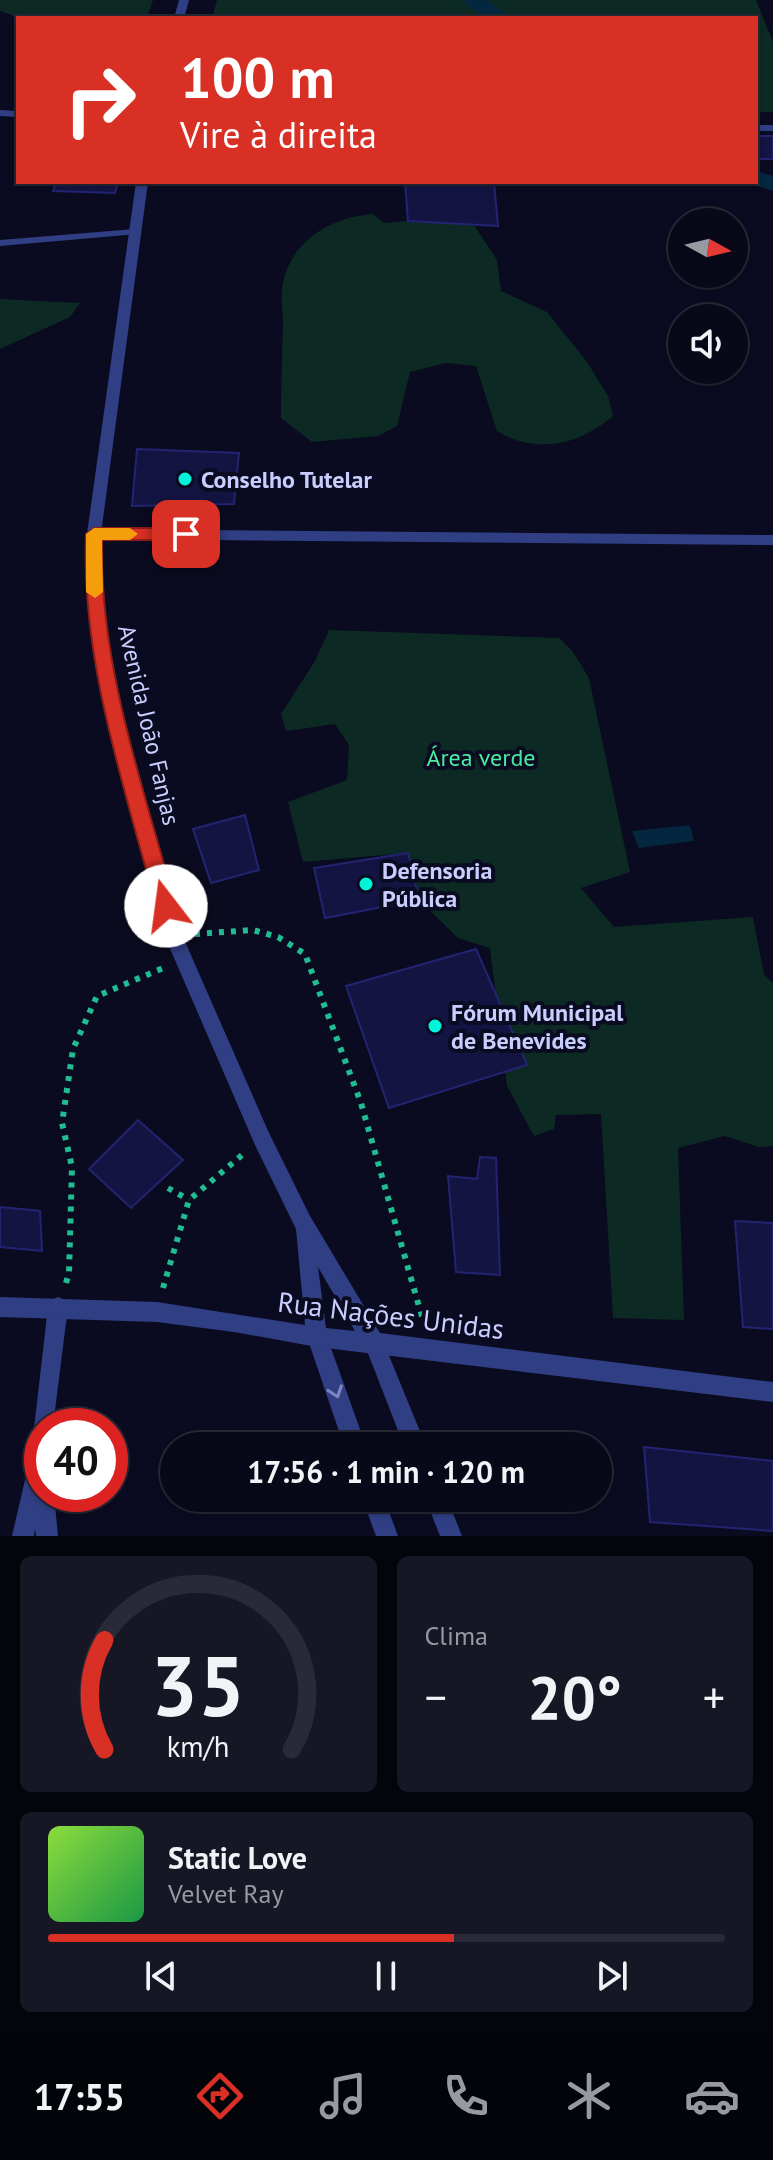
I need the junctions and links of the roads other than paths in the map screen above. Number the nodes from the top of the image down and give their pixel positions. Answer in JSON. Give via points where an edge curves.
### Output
{"nodes":[{"id":1,"x":142,"y":184,"type":"edge"},
{"id":2,"x":135,"y":232,"type":"junction"},
{"id":3,"x":0,"y":243,"type":"edge"},
{"id":4,"x":94,"y":534,"type":"junction"},
{"id":5,"x":773,"y":540,"type":"edge"},
{"id":6,"x":303,"y":1223,"type":"junction"},
{"id":7,"x":0,"y":1307,"type":"edge"},
{"id":8,"x":58,"y":1307,"type":"junction"},
{"id":9,"x":317,"y":1337,"type":"junction"},
{"id":10,"x":374,"y":1343,"type":"junction"},
{"id":11,"x":773,"y":1392,"type":"edge"},
{"id":12,"x":45,"y":1408,"type":"edge"},
{"id":13,"x":350,"y":1432,"type":"edge"},
{"id":14,"x":409,"y":1432,"type":"edge"},
{"id":15,"x":28,"y":1512,"type":"edge"},
{"id":16,"x":45,"y":1512,"type":"edge"},
{"id":17,"x":378,"y":1512,"type":"edge"},
{"id":18,"x":442,"y":1512,"type":"edge"},
{"id":19,"x":23,"y":1536,"type":"edge"},
{"id":20,"x":47,"y":1536,"type":"edge"},
{"id":21,"x":387,"y":1536,"type":"edge"},
{"id":22,"x":451,"y":1536,"type":"edge"}],
"edges":[{"from":1,"to":2,"type":"street","name":"Avenida João Fanjas"},
{"from":2,"to":3,"type":"lane"},
{"from":2,"to":4,"type":"street","name":"Avenida João Fanjas"},
{"from":4,"to":5,"type":"street"},
{"from":4,"to":6,"type":"street","name":"Avenida João Fanjas","via":[[92,576],[102,649],[174,937]]},
{"from":6,"to":9,"type":"street","name":"Avenida João Fanjas"},
{"from":6,"to":10,"type":"street","name":"Avenida João Fanjas"},
{"from":7,"to":8,"type":"street","name":"Rua Nações Unidas"},
{"from":8,"to":9,"type":"street","name":"Rua Nações Unidas","via":[[157,1312]]},
{"from":8,"to":12,"type":"street"},
{"from":9,"to":10,"type":"street","name":"Rua Nações Unidas"},
{"from":9,"to":13,"type":"street","name":"Avenida João Fanjas","one_way":true},
{"from":10,"to":11,"type":"street","name":"Rua Nações Unidas"},
{"from":10,"to":14,"type":"street","name":"Avenida João Fanjas"},
{"from":15,"to":19,"type":"street"},
{"from":16,"to":20,"type":"street"},
{"from":17,"to":21,"type":"street"},
{"from":18,"to":22,"type":"street"}]}
